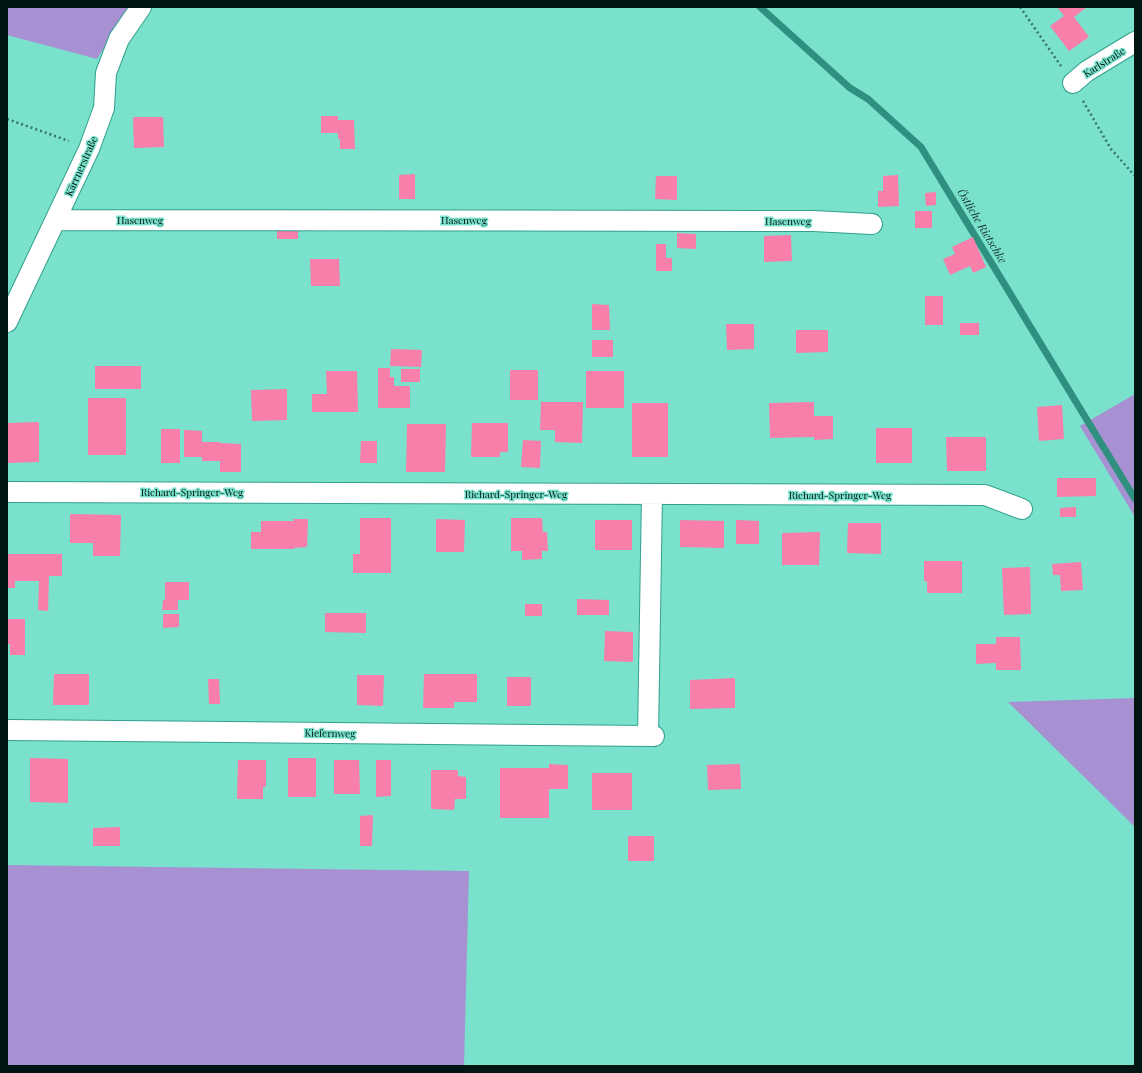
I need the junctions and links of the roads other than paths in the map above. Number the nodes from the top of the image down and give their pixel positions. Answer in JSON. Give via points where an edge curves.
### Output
{"nodes":[{"id":1,"x":141,"y":7,"type":"edge"},
{"id":2,"x":1135,"y":42,"type":"edge"},
{"id":3,"x":1073,"y":83,"type":"road end"},
{"id":4,"x":56,"y":220,"type":"junction"},
{"id":5,"x":872,"y":224,"type":"dead end"},
{"id":6,"x":7,"y":322,"type":"edge"},
{"id":7,"x":7,"y":492,"type":"edge"},
{"id":8,"x":652,"y":494,"type":"junction"},
{"id":9,"x":1022,"y":509,"type":"dead end"},
{"id":10,"x":7,"y":730,"type":"edge"}],
"edges":[{"from":1,"to":4,"type":"street","name":"Kärrnerstraße","via":[[119,39],[106,73],[104,108],[90,149]]},
{"from":2,"to":3,"type":"street","name":"Karlstraße","via":[[1087,71]]},
{"from":4,"to":5,"type":"street","name":"Hasenweg","via":[[813,221]]},
{"from":4,"to":6,"type":"street","name":"Kärrnerstraße"},
{"from":7,"to":8,"type":"street","name":"Richard-Springer-Weg"},
{"from":8,"to":9,"type":"street","name":"Richard-Springer-Weg","via":[[985,495]]},
{"from":8,"to":10,"type":"street","name":"Kiefernweg","via":[[651,736]]}]}
